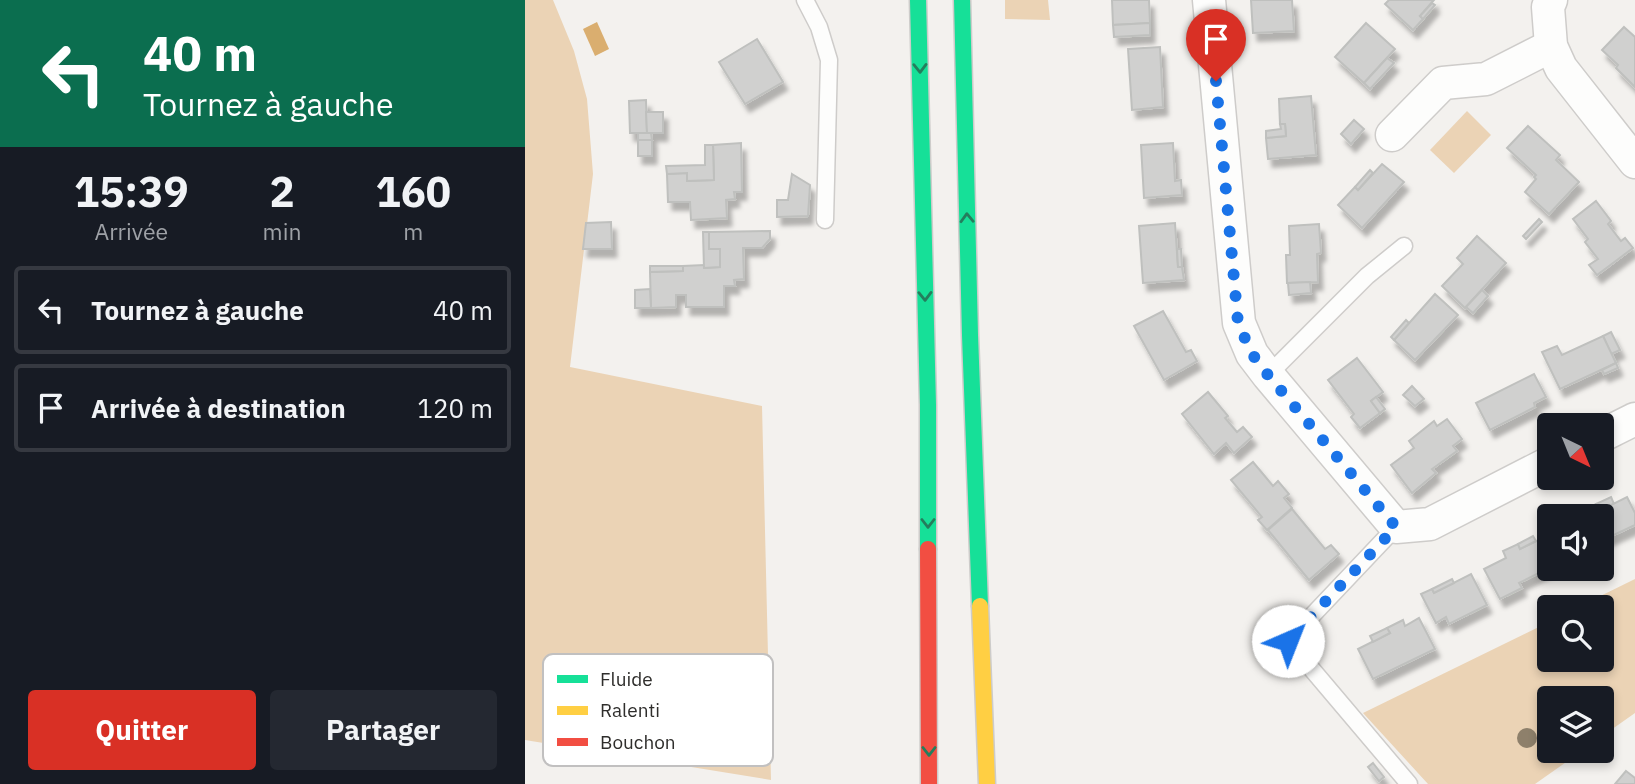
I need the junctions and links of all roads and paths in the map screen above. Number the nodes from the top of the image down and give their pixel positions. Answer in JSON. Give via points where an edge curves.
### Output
{"nodes":[{"id":1,"x":804,"y":0,"type":"edge"},
{"id":2,"x":918,"y":0,"type":"edge"},
{"id":3,"x":962,"y":0,"type":"edge"},
{"id":4,"x":1209,"y":0,"type":"edge"},
{"id":5,"x":1551,"y":0,"type":"edge"},
{"id":6,"x":1551,"y":46,"type":"junction"},
{"id":7,"x":1392,"y":135,"type":"dead end"},
{"id":8,"x":1635,"y":162,"type":"edge"},
{"id":9,"x":825,"y":220,"type":"dead end"},
{"id":10,"x":1404,"y":246,"type":"dead end"},
{"id":11,"x":970,"y":335,"type":"junction"},
{"id":12,"x":1268,"y":375,"type":"junction"},
{"id":13,"x":1635,"y":419,"type":"edge"},
{"id":14,"x":1614,"y":430,"type":"edge"},
{"id":15,"x":1537,"y":469,"type":"edge"},
{"id":16,"x":1396,"y":527,"type":"junction"},
{"id":17,"x":929,"y":784,"type":"edge"},
{"id":18,"x":972,"y":784,"type":"edge"},
{"id":19,"x":987,"y":784,"type":"edge"},
{"id":20,"x":1409,"y":784,"type":"edge"}],
"edges":[{"from":1,"to":9,"type":"lane","via":[[829,60]]},
{"from":2,"to":17,"type":"highway","one_way":true,"via":[[928,405]]},
{"from":11,"to":3,"type":"highway","one_way":true},
{"from":4,"to":12,"type":"street","via":[[1238,323]]},
{"from":5,"to":6,"type":"street"},
{"from":6,"to":7,"type":"street","via":[[1486,79],[1443,83]]},
{"from":6,"to":8,"type":"street","via":[[1561,68]]},
{"from":10,"to":12,"type":"lane","via":[[1367,276]]},
{"from":11,"to":18,"type":"highway"},
{"from":11,"to":19,"type":"highway"},
{"from":12,"to":16,"type":"street"},
{"from":13,"to":14,"type":"street"},
{"from":15,"to":16,"type":"street","via":[[1430,524]]},
{"from":16,"to":20,"type":"lane","via":[[1288,641]]}]}
